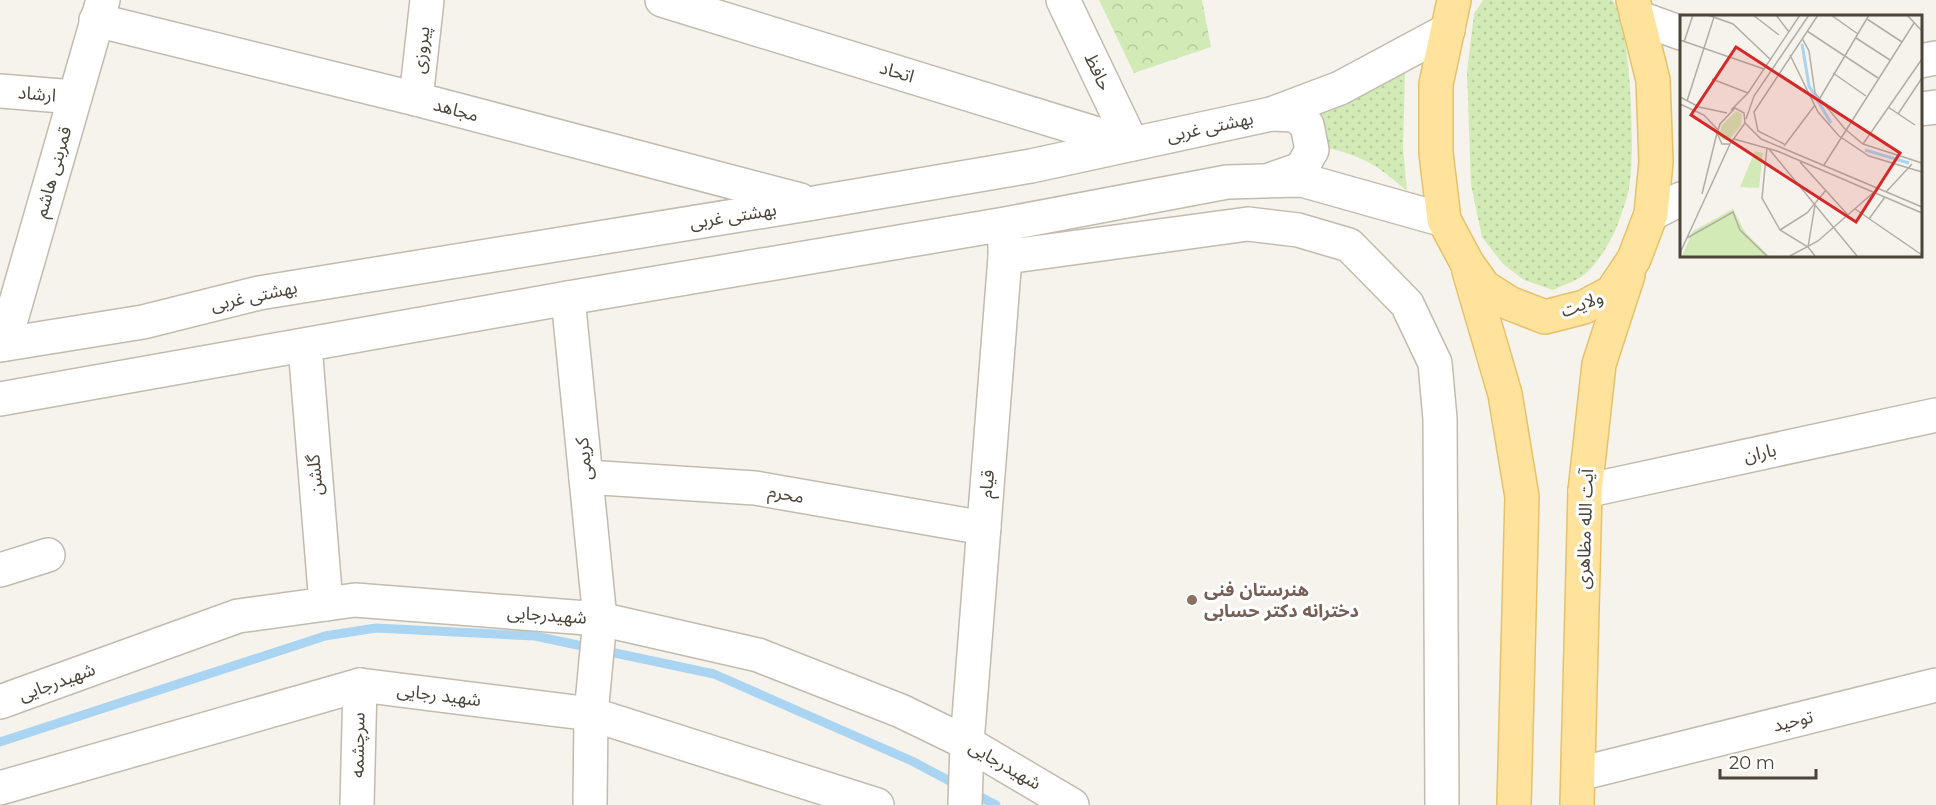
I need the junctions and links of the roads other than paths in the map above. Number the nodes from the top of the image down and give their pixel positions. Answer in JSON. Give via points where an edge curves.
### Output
{"nodes":[{"id":1,"x":427,"y":0,"type":"edge"},
{"id":2,"x":662,"y":0,"type":"edge"},
{"id":3,"x":1063,"y":0,"type":"edge"},
{"id":4,"x":1635,"y":8,"type":"edge"},
{"id":5,"x":100,"y":10,"type":"edge"},
{"id":6,"x":1451,"y":15,"type":"edge"},
{"id":7,"x":1680,"y":32,"type":"edge"},
{"id":8,"x":1936,"y":58,"type":"edge"},
{"id":9,"x":1921,"y":61,"type":"edge"},
{"id":10,"x":0,"y":91,"type":"edge"},
{"id":11,"x":74,"y":97,"type":"junction"},
{"id":12,"x":416,"y":99,"type":"junction"},
{"id":13,"x":1936,"y":107,"type":"edge"},
{"id":14,"x":1921,"y":109,"type":"edge"},
{"id":15,"x":1271,"y":114,"type":"junction"},
{"id":16,"x":1132,"y":144,"type":"junction"},
{"id":17,"x":1268,"y":181,"type":"junction"},
{"id":18,"x":1680,"y":200,"type":"edge"},
{"id":19,"x":814,"y":203,"type":"junction"},
{"id":20,"x":1651,"y":214,"type":"junction"},
{"id":21,"x":1444,"y":220,"type":"junction"},
{"id":22,"x":1005,"y":224,"type":"junction"},
{"id":23,"x":1005,"y":257,"type":"junction"},
{"id":24,"x":1634,"y":259,"type":"junction"},
{"id":25,"x":1467,"y":263,"type":"junction"},
{"id":26,"x":568,"y":298,"type":"junction"},
{"id":27,"x":2,"y":345,"type":"edge"},
{"id":28,"x":305,"y":346,"type":"junction"},
{"id":29,"x":0,"y":399,"type":"edge"},
{"id":30,"x":1936,"y":415,"type":"edge"},
{"id":31,"x":585,"y":477,"type":"junction"},
{"id":32,"x":1585,"y":491,"type":"junction"},
{"id":33,"x":984,"y":528,"type":"junction"},
{"id":34,"x":48,"y":555,"type":"dead end"},
{"id":35,"x":0,"y":570,"type":"edge"},
{"id":36,"x":326,"y":604,"type":"junction"},
{"id":37,"x":600,"y":619,"type":"junction"},
{"id":38,"x":360,"y":685,"type":"junction"},
{"id":39,"x":1936,"y":685,"type":"edge"},
{"id":40,"x":0,"y":702,"type":"edge"},
{"id":41,"x":591,"y":714,"type":"junction"},
{"id":42,"x":967,"y":743,"type":"junction"},
{"id":43,"x":0,"y":788,"type":"edge"},
{"id":44,"x":1578,"y":790,"type":"edge"},
{"id":45,"x":357,"y":805,"type":"edge"},
{"id":46,"x":590,"y":805,"type":"edge"},
{"id":47,"x":877,"y":805,"type":"edge"},
{"id":48,"x":965,"y":805,"type":"edge"},
{"id":49,"x":1072,"y":805,"type":"edge"},
{"id":50,"x":1442,"y":805,"type":"edge"},
{"id":51,"x":1514,"y":805,"type":"edge"}],
"edges":[{"from":1,"to":12,"type":"street","name":"پیروزی"},
{"from":2,"to":16,"type":"street","name":"اتحاد"},
{"from":3,"to":16,"type":"street","name":"حافظ"},
{"from":4,"to":7,"type":"street"},
{"from":4,"to":20,"type":"main road","name":"ولایت","via":[[1653,80],[1656,162]]},
{"from":5,"to":11,"type":"street","name":"قمربنی هاشم"},
{"from":5,"to":12,"type":"street","name":"مجاهد"},
{"from":6,"to":15,"type":"street","name":"بهشتی غربی","via":[[1340,88]]},
{"from":6,"to":21,"type":"main road","name":"ولایت","via":[[1436,84],[1436,153]]},
{"from":8,"to":9,"type":"street"},
{"from":10,"to":11,"type":"street","name":"ارشاد"},
{"from":11,"to":27,"type":"street","name":"قمربنی هاشم"},
{"from":12,"to":19,"type":"street","name":"مجاهد"},
{"from":13,"to":14,"type":"street"},
{"from":15,"to":16,"type":"street","name":"بهشتی غربی"},
{"from":15,"to":17,"type":"street","via":[[1295,115],[1307,125],[1312,150],[1301,169]]},
{"from":16,"to":19,"type":"street","name":"بهشتی غربی","via":[[1030,166]]},
{"from":17,"to":21,"type":"street","via":[[1302,180]]},
{"from":17,"to":22,"type":"street","via":[[1227,182]]},
{"from":18,"to":20,"type":"street"},
{"from":19,"to":27,"type":"street","name":"بهشتی غربی","via":[[259,293],[143,322]]},
{"from":20,"to":24,"type":"main road","name":"ولایت"},
{"from":21,"to":25,"type":"main road","name":"ولایت"},
{"from":22,"to":23,"type":"street","name":"قیام"},
{"from":22,"to":26,"type":"street"},
{"from":23,"to":33,"type":"street","name":"قیام"},
{"from":23,"to":50,"type":"street","via":[[1258,225],[1298,230],[1349,245],[1407,304],[1435,363],[1440,418]]},
{"from":24,"to":25,"type":"main road","name":"ولایت","via":[[1612,292],[1584,307],[1545,317],[1509,303],[1484,287]]},
{"from":24,"to":32,"type":"main road","name":"آیت الله مظاهری","via":[[1599,364]]},
{"from":25,"to":51,"type":"main road","via":[[1505,394],[1522,497]]},
{"from":26,"to":28,"type":"street"},
{"from":26,"to":31,"type":"street","name":"کریمی"},
{"from":28,"to":29,"type":"street"},
{"from":28,"to":36,"type":"street","name":"گلشن"},
{"from":30,"to":32,"type":"street","name":"باران"},
{"from":31,"to":33,"type":"street","name":"محرم","via":[[755,488]]},
{"from":31,"to":37,"type":"street","name":"کریمی"},
{"from":32,"to":44,"type":"main road","name":"آیت الله مظاهری"},
{"from":33,"to":42,"type":"street","name":"قیام"},
{"from":34,"to":35,"type":"street"},
{"from":36,"to":37,"type":"street","name":"شهیدرجایی","via":[[355,600]]},
{"from":36,"to":40,"type":"street","name":"شهیدرجایی","via":[[238,616]]},
{"from":37,"to":41,"type":"street","name":"کریمی"},
{"from":37,"to":42,"type":"street","name":"شهیدرجایی","via":[[758,655],[901,711]]},
{"from":38,"to":41,"type":"street","name":"شهید رجایی"},
{"from":38,"to":43,"type":"street","name":"شهید رجایی"},
{"from":38,"to":45,"type":"street","name":"سرچشمه"},
{"from":39,"to":44,"type":"street","name":"توحید"},
{"from":41,"to":46,"type":"street","name":"کریمی"},
{"from":41,"to":47,"type":"street","name":"شهید رجایی"},
{"from":42,"to":48,"type":"street","name":"قیام"},
{"from":42,"to":49,"type":"street","name":"شهیدرجایی"}]}
